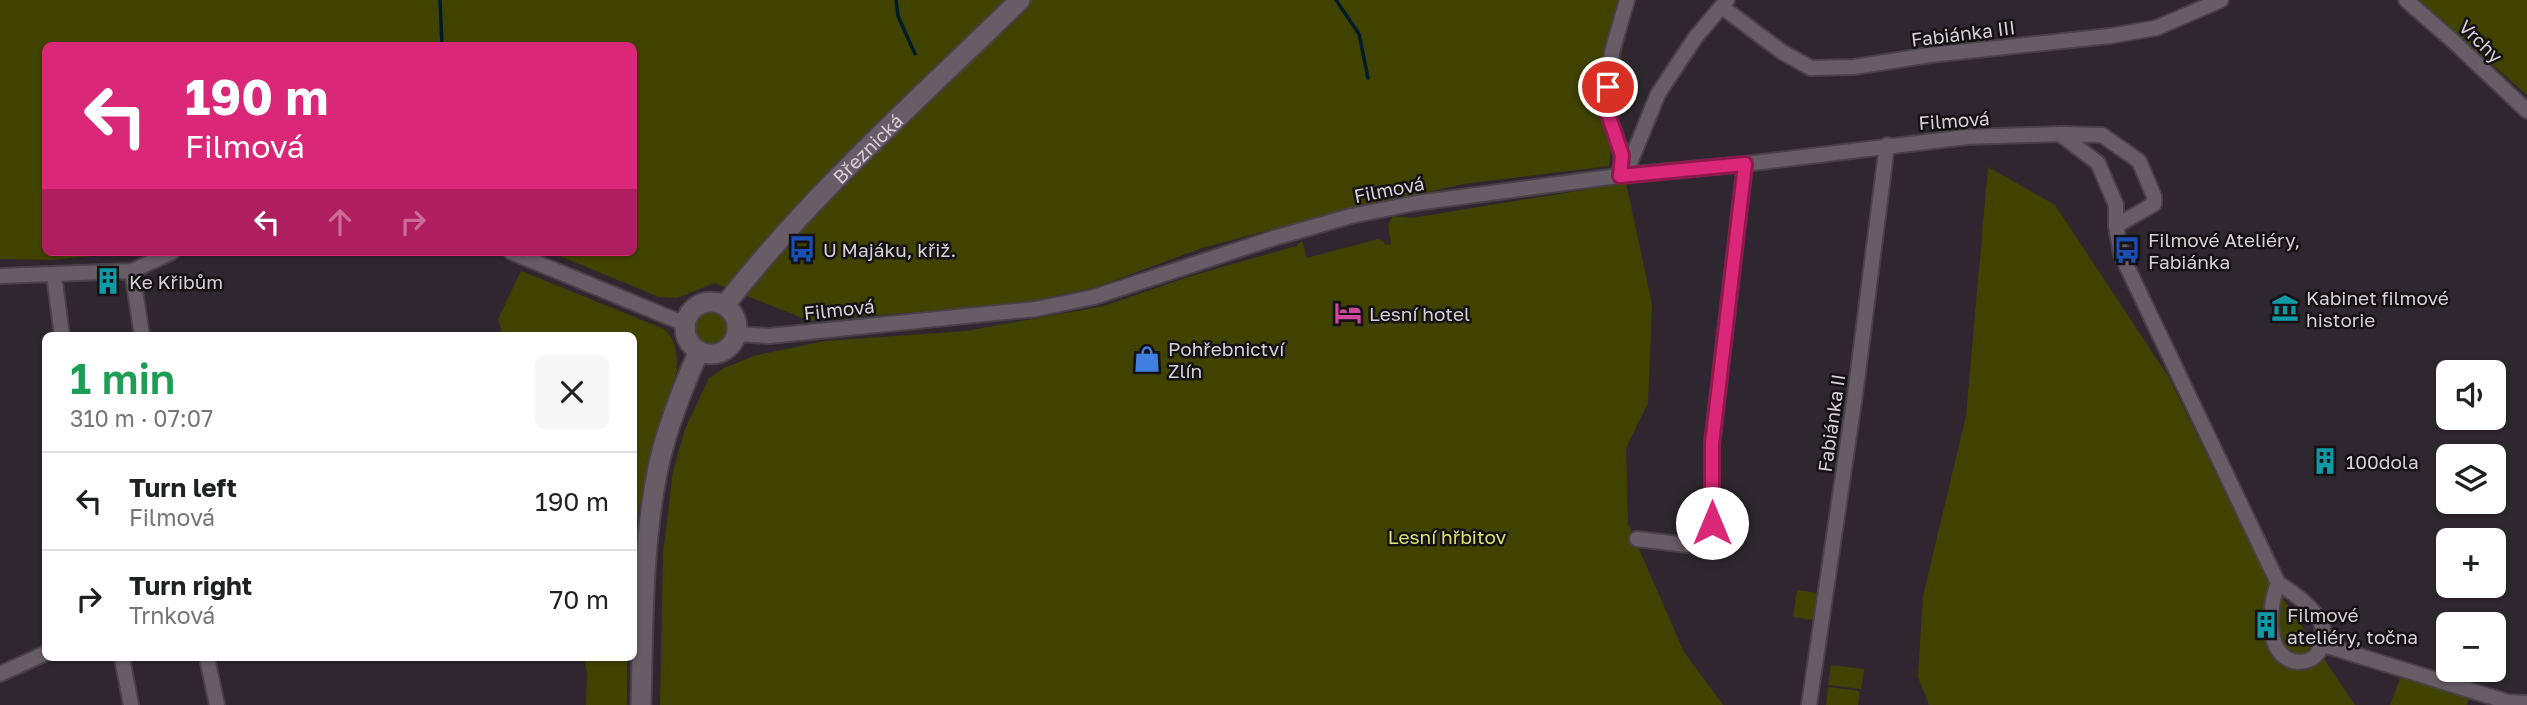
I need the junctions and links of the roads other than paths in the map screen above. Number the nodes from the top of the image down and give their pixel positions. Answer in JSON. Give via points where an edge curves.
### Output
{"nodes":[{"id":1,"x":1020,"y":0,"type":"edge"},
{"id":2,"x":1627,"y":0,"type":"edge"},
{"id":3,"x":2221,"y":0,"type":"edge"},
{"id":4,"x":2406,"y":0,"type":"edge"},
{"id":5,"x":1724,"y":4,"type":"edge"},
{"id":6,"x":2527,"y":111,"type":"edge"},
{"id":7,"x":2060,"y":134,"type":"junction"},
{"id":8,"x":1887,"y":145,"type":"junction"},
{"id":9,"x":1745,"y":164,"type":"junction"},
{"id":10,"x":1623,"y":175,"type":"junction"},
{"id":11,"x":2116,"y":226,"type":"junction"},
{"id":12,"x":163,"y":256,"type":"edge"},
{"id":13,"x":521,"y":256,"type":"edge"},
{"id":14,"x":131,"y":271,"type":"junction"},
{"id":15,"x":54,"y":275,"type":"junction"},
{"id":16,"x":0,"y":276,"type":"edge"},
{"id":17,"x":725,"y":305,"type":"junction"},
{"id":18,"x":685,"y":324,"type":"junction"},
{"id":19,"x":61,"y":332,"type":"edge"},
{"id":20,"x":141,"y":332,"type":"edge"},
{"id":21,"x":738,"y":334,"type":"junction"},
{"id":22,"x":699,"y":351,"type":"junction"},
{"id":23,"x":1637,"y":539,"type":"dead end"},
{"id":24,"x":2278,"y":583,"type":"junction"},
{"id":25,"x":2324,"y":645,"type":"junction"},
{"id":26,"x":42,"y":655,"type":"edge"},
{"id":27,"x":123,"y":661,"type":"edge"},
{"id":28,"x":208,"y":661,"type":"edge"},
{"id":29,"x":0,"y":674,"type":"edge"},
{"id":30,"x":2527,"y":703,"type":"edge"},
{"id":31,"x":131,"y":705,"type":"edge"},
{"id":32,"x":217,"y":705,"type":"edge"},
{"id":33,"x":641,"y":705,"type":"edge"},
{"id":34,"x":1810,"y":705,"type":"edge"}],
"edges":[{"from":1,"to":17,"type":"main road","name":"Březnická","via":[[844,171]]},
{"from":2,"to":10,"type":"street","via":[[1612,52],[1608,87],[1608,114],[1622,155]]},
{"from":3,"to":5,"type":"street","name":"Fabiánka III","via":[[2156,28],[2110,36],[1854,67],[1811,68],[1782,52]]},
{"from":4,"to":6,"type":"street","name":"Vrchy"},
{"from":5,"to":10,"type":"street","via":[[1658,94]]},
{"from":7,"to":8,"type":"street","name":"Filmová"},
{"from":7,"to":11,"type":"street","via":[[2098,163],[2116,205]]},
{"from":7,"to":11,"type":"street","name":"Filmová","via":[[2102,135],[2139,161],[2154,204]]},
{"from":8,"to":9,"type":"street","name":"Filmová"},
{"from":8,"to":34,"type":"street","name":"Fabiánka II"},
{"from":9,"to":10,"type":"street","name":"Filmová"},
{"from":9,"to":23,"type":"street","via":[[1712,444],[1712,523],[1706,538],[1687,545]]},
{"from":10,"to":21,"type":"street","name":"Filmová","via":[[1351,216],[1094,297],[1036,309],[769,336]]},
{"from":11,"to":24,"type":"street","via":[[2121,254]]},
{"from":12,"to":14,"type":"street"},
{"from":13,"to":18,"type":"street"},
{"from":14,"to":15,"type":"street"},
{"from":14,"to":20,"type":"street"},
{"from":15,"to":16,"type":"street"},
{"from":15,"to":19,"type":"street"},
{"from":17,"to":18,"type":"main road","via":[[713,301],[700,304]]},
{"from":17,"to":21,"type":"main road","via":[[735,316]]},
{"from":18,"to":22,"type":"main road","via":[[689,342]]},
{"from":21,"to":22,"type":"main road","via":[[724,351]]},
{"from":22,"to":33,"type":"main road","via":[[671,421],[653,495]]},
{"from":24,"to":25,"type":"street","via":[[2316,615]]},
{"from":24,"to":25,"type":"street","via":[[2270,614],[2278,648],[2295,662],[2315,657]]},
{"from":25,"to":30,"type":"street","via":[[2508,702]]},
{"from":26,"to":29,"type":"street"},
{"from":27,"to":31,"type":"street"},
{"from":28,"to":32,"type":"street"}]}
